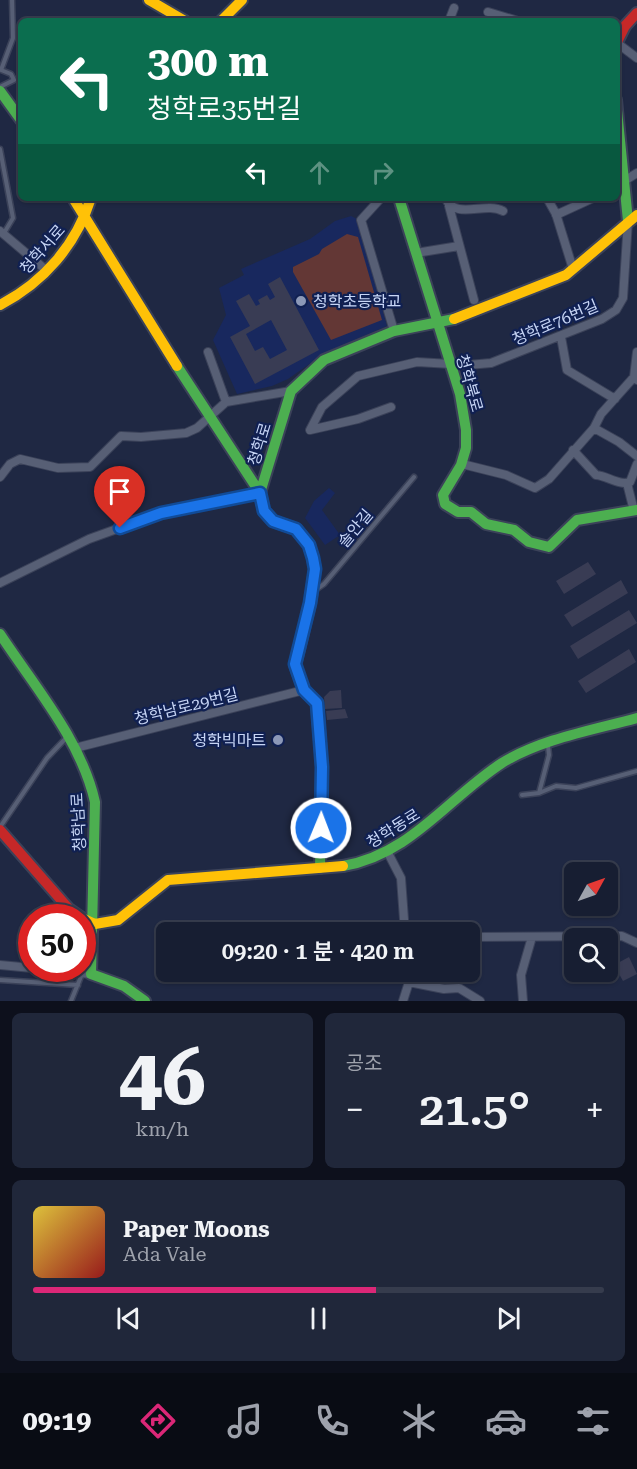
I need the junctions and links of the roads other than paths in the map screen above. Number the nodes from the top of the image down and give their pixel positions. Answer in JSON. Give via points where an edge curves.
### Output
{"nodes":[{"id":1,"x":12,"y":0,"type":"edge"},
{"id":2,"x":149,"y":0,"type":"edge"},
{"id":3,"x":241,"y":0,"type":"edge"},
{"id":4,"x":454,"y":8,"type":"dead end"},
{"id":5,"x":488,"y":12,"type":"dead end"},
{"id":6,"x":637,"y":13,"type":"edge"},
{"id":7,"x":180,"y":18,"type":"edge"},
{"id":8,"x":224,"y":18,"type":"edge"},
{"id":9,"x":450,"y":18,"type":"edge"},
{"id":10,"x":508,"y":18,"type":"edge"},
{"id":11,"x":620,"y":37,"type":"edge"},
{"id":12,"x":620,"y":44,"type":"edge"},
{"id":13,"x":637,"y":58,"type":"edge"},
{"id":14,"x":0,"y":89,"type":"edge"},
{"id":15,"x":18,"y":116,"type":"edge"},
{"id":16,"x":0,"y":149,"type":"edge"},
{"id":17,"x":620,"y":161,"type":"edge"},
{"id":18,"x":637,"y":173,"type":"edge"},
{"id":19,"x":621,"y":176,"type":"edge"},
{"id":20,"x":75,"y":201,"type":"edge"},
{"id":21,"x":90,"y":201,"type":"edge"},
{"id":22,"x":378,"y":201,"type":"edge"},
{"id":23,"x":400,"y":201,"type":"edge"},
{"id":24,"x":446,"y":201,"type":"edge"},
{"id":25,"x":549,"y":201,"type":"edge"},
{"id":26,"x":586,"y":201,"type":"edge"},
{"id":27,"x":449,"y":206,"type":"junction"},
{"id":28,"x":503,"y":211,"type":"dead end"},
{"id":29,"x":556,"y":215,"type":"junction"},
{"id":30,"x":85,"y":216,"type":"junction"},
{"id":31,"x":633,"y":218,"type":"edge"},
{"id":32,"x":2,"y":232,"type":"edge"},
{"id":33,"x":459,"y":246,"type":"junction"},
{"id":34,"x":416,"y":253,"type":"junction"},
{"id":35,"x":573,"y":269,"type":"junction"},
{"id":36,"x":46,"y":270,"type":"junction"},
{"id":37,"x":474,"y":300,"type":"dead end"},
{"id":38,"x":0,"y":305,"type":"edge"},
{"id":39,"x":436,"y":324,"type":"junction"},
{"id":40,"x":394,"y":331,"type":"junction"},
{"id":41,"x":561,"y":337,"type":"junction"},
{"id":42,"x":208,"y":352,"type":"dead end"},
{"id":43,"x":637,"y":352,"type":"edge"},
{"id":44,"x":450,"y":363,"type":"junction"},
{"id":45,"x":635,"y":378,"type":"edge"},
{"id":46,"x":291,"y":391,"type":"junction"},
{"id":47,"x":615,"y":399,"type":"junction"},
{"id":48,"x":226,"y":402,"type":"junction"},
{"id":49,"x":391,"y":406,"type":"dead end"},
{"id":50,"x":209,"y":416,"type":"junction"},
{"id":51,"x":594,"y":428,"type":"junction"},
{"id":52,"x":573,"y":450,"type":"junction"},
{"id":53,"x":637,"y":456,"type":"edge"},
{"id":54,"x":462,"y":464,"type":"junction"},
{"id":55,"x":637,"y":464,"type":"edge"},
{"id":56,"x":0,"y":477,"type":"edge"},
{"id":57,"x":414,"y":477,"type":"dead end"},
{"id":58,"x":627,"y":483,"type":"junction"},
{"id":59,"x":260,"y":493,"type":"junction"},
{"id":60,"x":635,"y":511,"type":"edge"},
{"id":61,"x":0,"y":583,"type":"edge"},
{"id":62,"x":311,"y":593,"type":"junction"},
{"id":63,"x":0,"y":634,"type":"edge"},
{"id":64,"x":304,"y":690,"type":"junction"},
{"id":65,"x":637,"y":718,"type":"edge"},
{"id":66,"x":67,"y":736,"type":"junction"},
{"id":67,"x":548,"y":742,"type":"junction"},
{"id":68,"x":75,"y":748,"type":"junction"},
{"id":69,"x":637,"y":771,"type":"edge"},
{"id":70,"x":539,"y":793,"type":"junction"},
{"id":71,"x":522,"y":795,"type":"dead end"},
{"id":72,"x":0,"y":828,"type":"edge"},
{"id":73,"x":387,"y":850,"type":"junction"},
{"id":74,"x":320,"y":868,"type":"junction"},
{"id":75,"x":65,"y":904,"type":"edge"},
{"id":76,"x":95,"y":904,"type":"edge"},
{"id":77,"x":404,"y":922,"type":"edge"},
{"id":78,"x":96,"y":923,"type":"edge"},
{"id":79,"x":480,"y":937,"type":"edge"},
{"id":80,"x":532,"y":937,"type":"junction"},
{"id":81,"x":637,"y":943,"type":"edge"},
{"id":82,"x":0,"y":966,"type":"edge"},
{"id":83,"x":18,"y":967,"type":"edge"},
{"id":84,"x":96,"y":977,"type":"edge"},
{"id":85,"x":0,"y":980,"type":"edge"},
{"id":86,"x":80,"y":982,"type":"edge"},
{"id":87,"x":409,"y":982,"type":"joint"},
{"id":88,"x":78,"y":985,"type":"junction"},
{"id":89,"x":71,"y":1001,"type":"edge"},
{"id":90,"x":145,"y":1001,"type":"edge"},
{"id":91,"x":403,"y":1001,"type":"edge"},
{"id":92,"x":480,"y":1001,"type":"edge"},
{"id":93,"x":523,"y":1001,"type":"edge"}],
"edges":[{"from":1,"to":14,"type":"lane","via":[[13,38],[1,70],[14,80]]},
{"from":2,"to":7,"type":"street"},
{"from":3,"to":8,"type":"street"},
{"from":4,"to":9,"type":"street"},
{"from":5,"to":10,"type":"street"},
{"from":6,"to":11,"type":"street"},
{"from":12,"to":13,"type":"street"},
{"from":14,"to":15,"type":"street"},
{"from":16,"to":32,"type":"lane","via":[[13,218]]},
{"from":17,"to":19,"type":"street"},
{"from":18,"to":19,"type":"street"},
{"from":19,"to":31,"type":"street"},
{"from":20,"to":30,"type":"street"},
{"from":21,"to":30,"type":"street","name":"청학서로"},
{"from":22,"to":40,"type":"street","via":[[361,220]]},
{"from":23,"to":34,"type":"street","name":"청학북로"},
{"from":24,"to":27,"type":"street"},
{"from":25,"to":29,"type":"street"},
{"from":26,"to":29,"type":"street"},
{"from":27,"to":28,"type":"street","via":[[457,210],[494,206]]},
{"from":27,"to":33,"type":"street"},
{"from":29,"to":35,"type":"street"},
{"from":30,"to":36,"type":"street","name":"청학서로","via":[[77,233]]},
{"from":30,"to":50,"type":"street"},
{"from":31,"to":35,"type":"street","name":"청학로"},
{"from":31,"to":41,"type":"street","name":"청학로76번길","via":[[623,298],[616,310]]},
{"from":32,"to":36,"type":"street"},
{"from":33,"to":34,"type":"street"},
{"from":33,"to":37,"type":"street"},
{"from":34,"to":39,"type":"street","name":"청학북로"},
{"from":35,"to":39,"type":"street","name":"청학로","via":[[542,286]]},
{"from":36,"to":38,"type":"street","name":"청학서로","via":[[16,297]]},
{"from":39,"to":40,"type":"street","name":"청학로"},
{"from":39,"to":44,"type":"street","name":"청학북로"},
{"from":40,"to":46,"type":"street","name":"청학로","via":[[324,360]]},
{"from":41,"to":44,"type":"street","name":"청학로76번길","via":[[491,363]]},
{"from":41,"to":47,"type":"street","via":[[567,370]]},
{"from":42,"to":48,"type":"street"},
{"from":43,"to":45,"type":"street"},
{"from":44,"to":49,"type":"street","name":"청학로76번길","via":[[417,362],[358,376],[322,406],[310,430]]},
{"from":44,"to":54,"type":"street","name":"청학북로","via":[[466,422]]},
{"from":45,"to":47,"type":"street"},
{"from":46,"to":48,"type":"street"},
{"from":46,"to":59,"type":"street","name":"청학로"},
{"from":47,"to":51,"type":"street"},
{"from":48,"to":50,"type":"street"},
{"from":50,"to":56,"type":"street","via":[[186,433],[121,436],[90,467],[58,468],[20,459]]},
{"from":50,"to":59,"type":"street"},
{"from":51,"to":52,"type":"street"},
{"from":51,"to":53,"type":"street"},
{"from":52,"to":54,"type":"street","via":[[549,479],[535,488],[506,475]]},
{"from":52,"to":58,"type":"street","via":[[596,475]]},
{"from":54,"to":60,"type":"street","name":"청학북로","via":[[444,495],[446,504],[458,512],[471,513],[486,524],[514,530],[529,542],[549,547],[573,521]]},
{"from":55,"to":58,"type":"street"},
{"from":57,"to":62,"type":"lane","name":"솔안길","via":[[324,584]]},
{"from":58,"to":60,"type":"street"},
{"from":59,"to":61,"type":"street","via":[[161,513],[100,535]]},
{"from":59,"to":62,"type":"street","name":"청학로","via":[[264,511],[273,521],[296,529],[309,545],[315,569]]},
{"from":62,"to":64,"type":"street","name":"청학로","via":[[295,664]]},
{"from":63,"to":66,"type":"street","name":"청학남로"},
{"from":64,"to":68,"type":"street","name":"청학남로29번길"},
{"from":64,"to":74,"type":"street","name":"청학로","via":[[317,703],[322,767]]},
{"from":65,"to":67,"type":"street","name":"청학동로"},
{"from":66,"to":68,"type":"street","name":"청학남로"},
{"from":66,"to":72,"type":"lane","via":[[46,758]]},
{"from":67,"to":70,"type":"lane","via":[[549,755]]},
{"from":67,"to":73,"type":"street","name":"청학동로","via":[[503,763],[448,810]]},
{"from":68,"to":76,"type":"street","name":"청학남로","via":[[89,776],[95,802]]},
{"from":69,"to":70,"type":"lane","via":[[576,788],[556,786]]},
{"from":70,"to":71,"type":"lane"},
{"from":72,"to":75,"type":"street"},
{"from":73,"to":74,"type":"street","name":"청학동로","via":[[368,862]]},
{"from":73,"to":77,"type":"street","via":[[401,878]]},
{"from":74,"to":78,"type":"street","name":"청학동로","via":[[168,880],[127,915],[110,925]]},
{"from":79,"to":80,"type":"street"},
{"from":80,"to":81,"type":"street","via":[[622,936]]},
{"from":80,"to":93,"type":"street","via":[[521,975]]},
{"from":82,"to":83,"type":"street"},
{"from":84,"to":90,"type":"street","via":[[124,986]]},
{"from":85,"to":88,"type":"lane"},
{"from":86,"to":88,"type":"lane"},
{"from":87,"to":91,"type":"street"},
{"from":87,"to":92,"type":"street","via":[[459,988]]},
{"from":88,"to":89,"type":"lane"}]}
